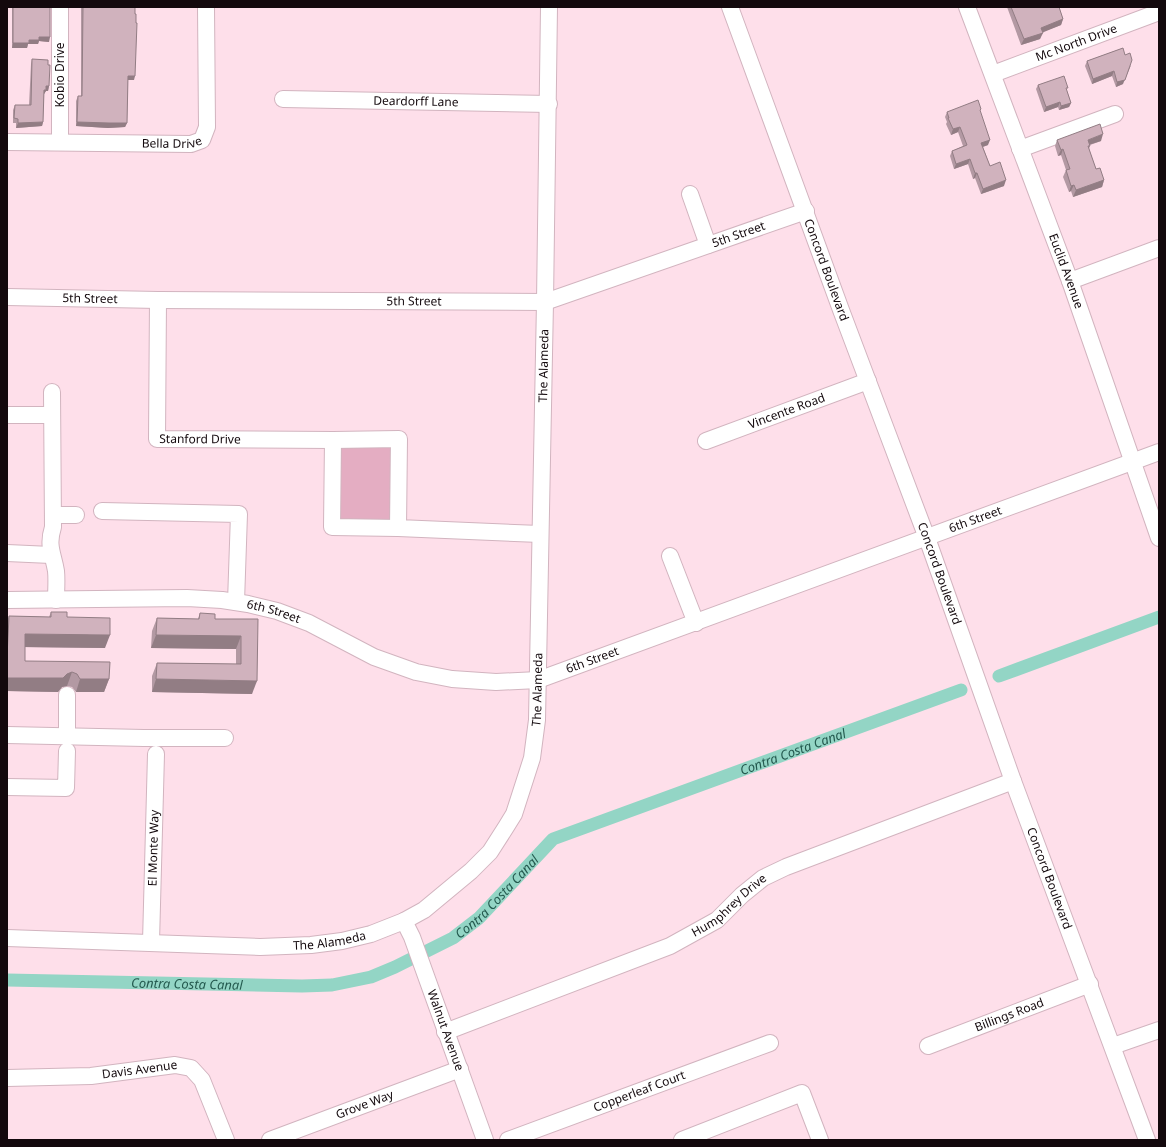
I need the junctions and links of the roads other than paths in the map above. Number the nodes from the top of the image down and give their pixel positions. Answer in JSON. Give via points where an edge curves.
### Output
{"nodes":[{"id":1,"x":60,"y":7,"type":"edge"},
{"id":2,"x":206,"y":7,"type":"edge"},
{"id":3,"x":549,"y":7,"type":"edge"},
{"id":4,"x":730,"y":7,"type":"edge"},
{"id":5,"x":967,"y":7,"type":"edge"},
{"id":6,"x":1159,"y":12,"type":"edge"},
{"id":7,"x":993,"y":74,"type":"junction"},
{"id":8,"x":283,"y":99,"type":"dead end"},
{"id":9,"x":549,"y":104,"type":"junction"},
{"id":10,"x":1115,"y":114,"type":"dead end"},
{"id":11,"x":7,"y":142,"type":"edge"},
{"id":12,"x":60,"y":142,"type":"junction"},
{"id":13,"x":1020,"y":149,"type":"junction"},
{"id":14,"x":690,"y":194,"type":"dead end"},
{"id":15,"x":806,"y":211,"type":"junction"},
{"id":16,"x":708,"y":245,"type":"junction"},
{"id":17,"x":1159,"y":248,"type":"edge"},
{"id":18,"x":1070,"y":281,"type":"junction"},
{"id":19,"x":7,"y":297,"type":"edge"},
{"id":20,"x":158,"y":300,"type":"junction"},
{"id":21,"x":545,"y":302,"type":"junction"},
{"id":22,"x":868,"y":381,"type":"junction"},
{"id":23,"x":52,"y":392,"type":"dead end"},
{"id":24,"x":7,"y":415,"type":"edge"},
{"id":25,"x":52,"y":415,"type":"junction"},
{"id":26,"x":333,"y":440,"type":"junction"},
{"id":27,"x":706,"y":441,"type":"dead end"},
{"id":28,"x":1159,"y":452,"type":"edge"},
{"id":29,"x":1133,"y":461,"type":"junction"},
{"id":30,"x":102,"y":511,"type":"dead end"},
{"id":31,"x":53,"y":515,"type":"junction"},
{"id":32,"x":76,"y":515,"type":"dead end"},
{"id":33,"x":398,"y":528,"type":"junction"},
{"id":34,"x":540,"y":534,"type":"junction"},
{"id":35,"x":927,"y":538,"type":"junction"},
{"id":36,"x":1159,"y":538,"type":"edge"},
{"id":37,"x":7,"y":553,"type":"edge"},
{"id":38,"x":51,"y":555,"type":"junction"},
{"id":39,"x":670,"y":556,"type":"dead end"},
{"id":40,"x":7,"y":600,"type":"edge"},
{"id":41,"x":56,"y":600,"type":"junction"},
{"id":42,"x":236,"y":602,"type":"junction"},
{"id":43,"x":696,"y":622,"type":"junction"},
{"id":44,"x":538,"y":680,"type":"junction"},
{"id":45,"x":67,"y":695,"type":"dead end"},
{"id":46,"x":7,"y":735,"type":"edge"},
{"id":47,"x":226,"y":738,"type":"dead end"},
{"id":48,"x":67,"y":744,"type":"junction"},
{"id":49,"x":156,"y":754,"type":"dead end"},
{"id":50,"x":1013,"y":781,"type":"junction"},
{"id":51,"x":7,"y":787,"type":"edge"},
{"id":52,"x":404,"y":920,"type":"junction"},
{"id":53,"x":7,"y":938,"type":"edge"},
{"id":54,"x":151,"y":942,"type":"junction"},
{"id":55,"x":1090,"y":984,"type":"junction"},
{"id":56,"x":1159,"y":1030,"type":"edge"},
{"id":57,"x":446,"y":1032,"type":"junction"},
{"id":58,"x":770,"y":1043,"type":"dead end"},
{"id":59,"x":928,"y":1046,"type":"dead end"},
{"id":60,"x":1112,"y":1046,"type":"junction"},
{"id":61,"x":460,"y":1069,"type":"junction"},
{"id":62,"x":7,"y":1078,"type":"edge"},
{"id":63,"x":707,"y":1136,"type":"edge"},
{"id":64,"x":1159,"y":1136,"type":"edge"},
{"id":65,"x":226,"y":1140,"type":"edge"},
{"id":66,"x":270,"y":1140,"type":"edge"},
{"id":67,"x":485,"y":1140,"type":"edge"},
{"id":68,"x":508,"y":1140,"type":"edge"},
{"id":69,"x":682,"y":1140,"type":"edge"},
{"id":70,"x":820,"y":1140,"type":"edge"},
{"id":71,"x":1148,"y":1140,"type":"edge"}],
"edges":[{"from":1,"to":12,"type":"street","name":"Kobio Drive"},
{"from":2,"to":12,"type":"street","name":"Bella Drive","via":[[207,128],[202,140],[191,144]]},
{"from":3,"to":9,"type":"street","name":"The Alameda"},
{"from":4,"to":15,"type":"street","name":"Concord Boulevard"},
{"from":5,"to":7,"type":"street","name":"Euclid Avenue"},
{"from":6,"to":7,"type":"street","name":"Mc North Drive"},
{"from":7,"to":13,"type":"street","name":"Euclid Avenue"},
{"from":8,"to":9,"type":"street","name":"Deardorff Lane"},
{"from":9,"to":21,"type":"street","name":"The Alameda"},
{"from":10,"to":13,"type":"street"},
{"from":11,"to":12,"type":"street","name":"Bella Drive"},
{"from":13,"to":18,"type":"street","name":"Euclid Avenue"},
{"from":14,"to":16,"type":"street"},
{"from":15,"to":16,"type":"street","name":"5th Street"},
{"from":15,"to":22,"type":"street","name":"Concord Boulevard"},
{"from":16,"to":21,"type":"street","name":"5th Street"},
{"from":17,"to":18,"type":"street"},
{"from":18,"to":29,"type":"street","name":"Euclid Avenue"},
{"from":19,"to":20,"type":"street","name":"5th Street"},
{"from":20,"to":21,"type":"street","name":"5th Street"},
{"from":20,"to":26,"type":"street","name":"Stanford Drive","via":[[157,439]]},
{"from":21,"to":34,"type":"street","name":"The Alameda"},
{"from":22,"to":27,"type":"street","name":"Vincente Road"},
{"from":22,"to":35,"type":"street","name":"Concord Boulevard"},
{"from":23,"to":25,"type":"street"},
{"from":24,"to":25,"type":"street"},
{"from":25,"to":31,"type":"street"},
{"from":26,"to":33,"type":"street","via":[[332,527]]},
{"from":26,"to":33,"type":"street","name":"Stanford Drive","via":[[399,439]]},
{"from":28,"to":29,"type":"street","name":"6th Street"},
{"from":29,"to":35,"type":"street","name":"6th Street"},
{"from":29,"to":36,"type":"street","name":"Euclid Avenue"},
{"from":30,"to":42,"type":"street","via":[[239,514]]},
{"from":31,"to":32,"type":"street"},
{"from":31,"to":38,"type":"street"},
{"from":33,"to":34,"type":"street"},
{"from":34,"to":44,"type":"street","name":"The Alameda"},
{"from":35,"to":43,"type":"street","name":"6th Street"},
{"from":35,"to":50,"type":"street","name":"Concord Boulevard"},
{"from":37,"to":38,"type":"street"},
{"from":38,"to":41,"type":"street","via":[[56,572]]},
{"from":39,"to":43,"type":"street"},
{"from":40,"to":41,"type":"street","name":"6th Street"},
{"from":41,"to":42,"type":"street","name":"6th Street","via":[[187,598]]},
{"from":42,"to":44,"type":"street","name":"6th Street","via":[[277,611],[309,623],[374,658],[416,672],[452,680]]},
{"from":43,"to":44,"type":"street","name":"6th Street"},
{"from":44,"to":52,"type":"street","name":"The Alameda","via":[[537,720],[532,758],[514,814],[490,852],[471,871],[424,910]]},
{"from":45,"to":48,"type":"street"},
{"from":46,"to":48,"type":"street"},
{"from":47,"to":48,"type":"street","via":[[144,738]]},
{"from":48,"to":51,"type":"street","via":[[66,788]]},
{"from":49,"to":54,"type":"street","name":"El Monte Way"},
{"from":50,"to":55,"type":"street","name":"Concord Boulevard"},
{"from":50,"to":57,"type":"street","name":"Humphrey Drive","via":[[786,867],[763,878],[717,920],[670,946]]},
{"from":52,"to":54,"type":"street","name":"The Alameda","via":[[371,934],[311,945],[260,947]]},
{"from":52,"to":57,"type":"street","name":"Walnut Avenue"},
{"from":53,"to":54,"type":"street","name":"The Alameda"},
{"from":55,"to":59,"type":"street","name":"Billings Road"},
{"from":55,"to":60,"type":"street","name":"Concord Boulevard"},
{"from":56,"to":60,"type":"street"},
{"from":57,"to":61,"type":"street","name":"Walnut Avenue"},
{"from":58,"to":68,"type":"street","name":"Copperleaf Court"},
{"from":60,"to":71,"type":"street","name":"Concord Boulevard"},
{"from":61,"to":66,"type":"street","name":"Grove Way"},
{"from":61,"to":67,"type":"street","name":"Walnut Avenue"},
{"from":62,"to":65,"type":"street","name":"Davis Avenue","via":[[91,1076],[175,1065],[191,1068],[202,1080]]},
{"from":63,"to":69,"type":"street"},
{"from":63,"to":70,"type":"street","via":[[802,1093]]},
{"from":64,"to":71,"type":"street"}]}
